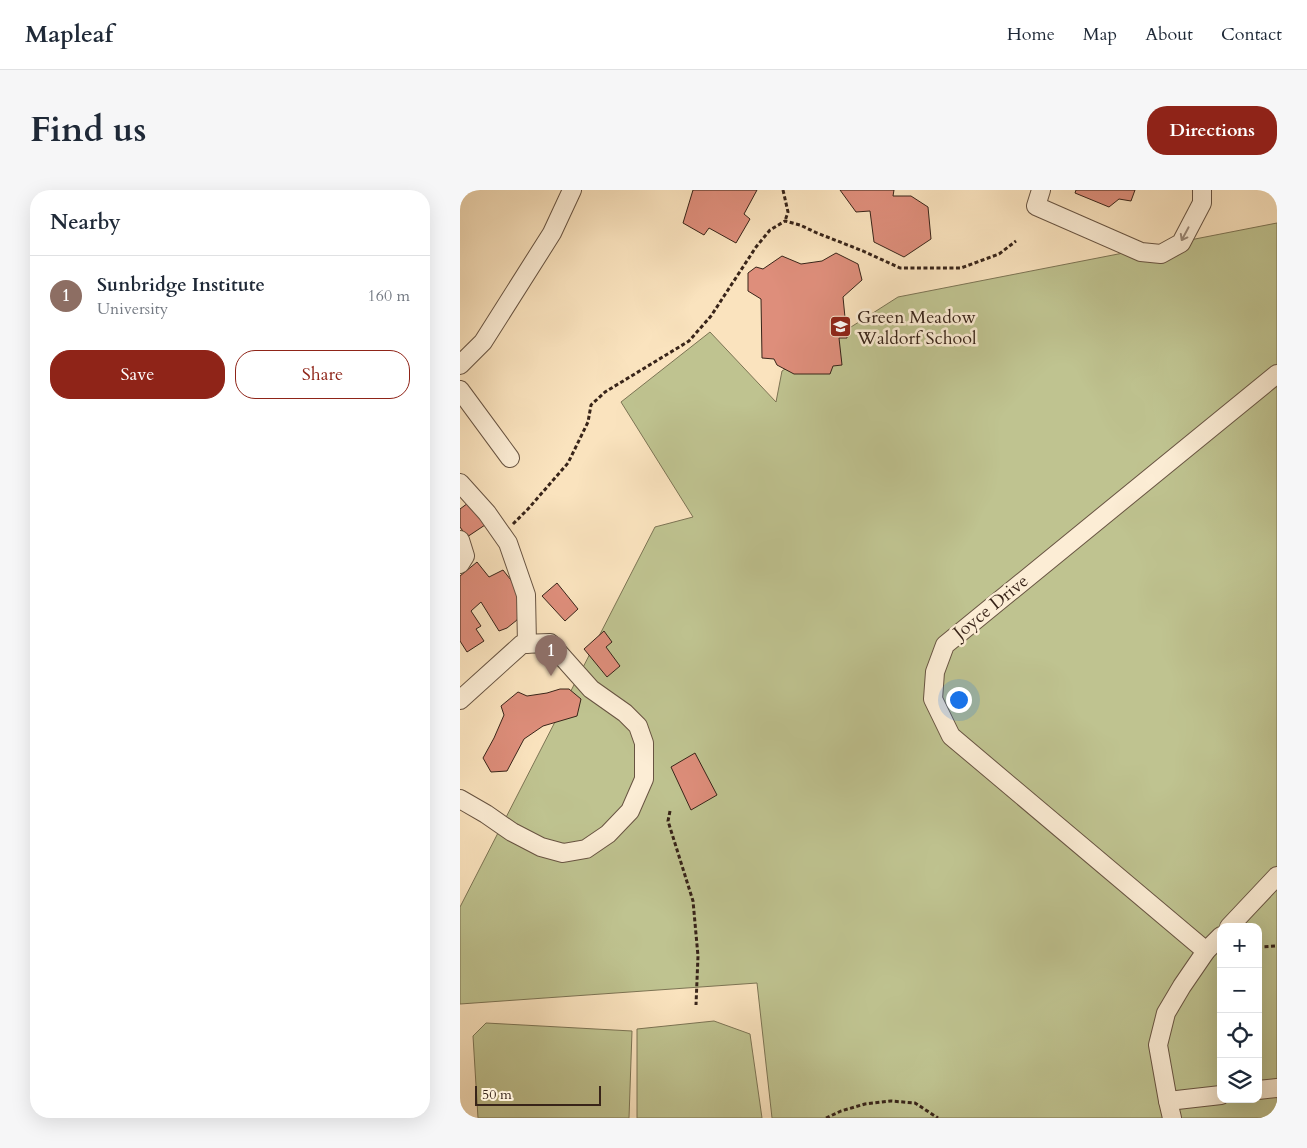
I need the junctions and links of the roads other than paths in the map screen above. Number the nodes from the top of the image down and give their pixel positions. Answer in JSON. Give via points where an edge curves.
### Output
{"nodes":[{"id":1,"x":572,"y":190,"type":"edge"},
{"id":2,"x":1041,"y":190,"type":"edge"},
{"id":3,"x":1202,"y":190,"type":"edge"},
{"id":4,"x":460,"y":365,"type":"edge"},
{"id":5,"x":1277,"y":374,"type":"edge"},
{"id":6,"x":460,"y":390,"type":"edge"},
{"id":7,"x":510,"y":458,"type":"dead end"},
{"id":8,"x":460,"y":483,"type":"edge"},
{"id":9,"x":460,"y":540,"type":"edge"},
{"id":10,"x":460,"y":564,"type":"edge"},
{"id":11,"x":528,"y":644,"type":"junction"},
{"id":12,"x":460,"y":700,"type":"edge"},
{"id":13,"x":460,"y":799,"type":"edge"},
{"id":14,"x":1277,"y":876,"type":"edge"},
{"id":15,"x":1233,"y":923,"type":"edge"},
{"id":16,"x":1217,"y":940,"type":"edge"},
{"id":17,"x":1206,"y":951,"type":"junction"},
{"id":18,"x":1277,"y":1088,"type":"edge"},
{"id":19,"x":1262,"y":1090,"type":"edge"},
{"id":20,"x":1217,"y":1095,"type":"edge"},
{"id":21,"x":1168,"y":1101,"type":"junction"},
{"id":22,"x":1172,"y":1118,"type":"edge"}],
"edges":[{"from":1,"to":4,"type":"street","via":[[552,233],[483,342]]},
{"from":3,"to":2,"type":"street","one_way":true,"via":[[1202,204],[1181,242],[1161,254],[1141,252],[1036,206]]},
{"from":5,"to":17,"type":"street","name":"Joyce Drive","via":[[945,645],[935,672],[933,699],[951,736]]},
{"from":6,"to":7,"type":"street"},
{"from":8,"to":11,"type":"street","via":[[508,543],[526,595]]},
{"from":9,"to":10,"type":"street","via":[[465,556]]},
{"from":11,"to":12,"type":"street","via":[[522,644]]},
{"from":11,"to":13,"type":"street","via":[[550,643],[591,689],[638,726],[644,743],[644,778],[630,810],[608,834],[586,849],[563,853],[541,847],[512,832]]},
{"from":14,"to":15,"type":"street"},
{"from":16,"to":17,"type":"street"},
{"from":17,"to":21,"type":"street","via":[[1166,1013],[1158,1045]]},
{"from":18,"to":19,"type":"street"},
{"from":20,"to":21,"type":"street"},
{"from":21,"to":22,"type":"street"}]}
